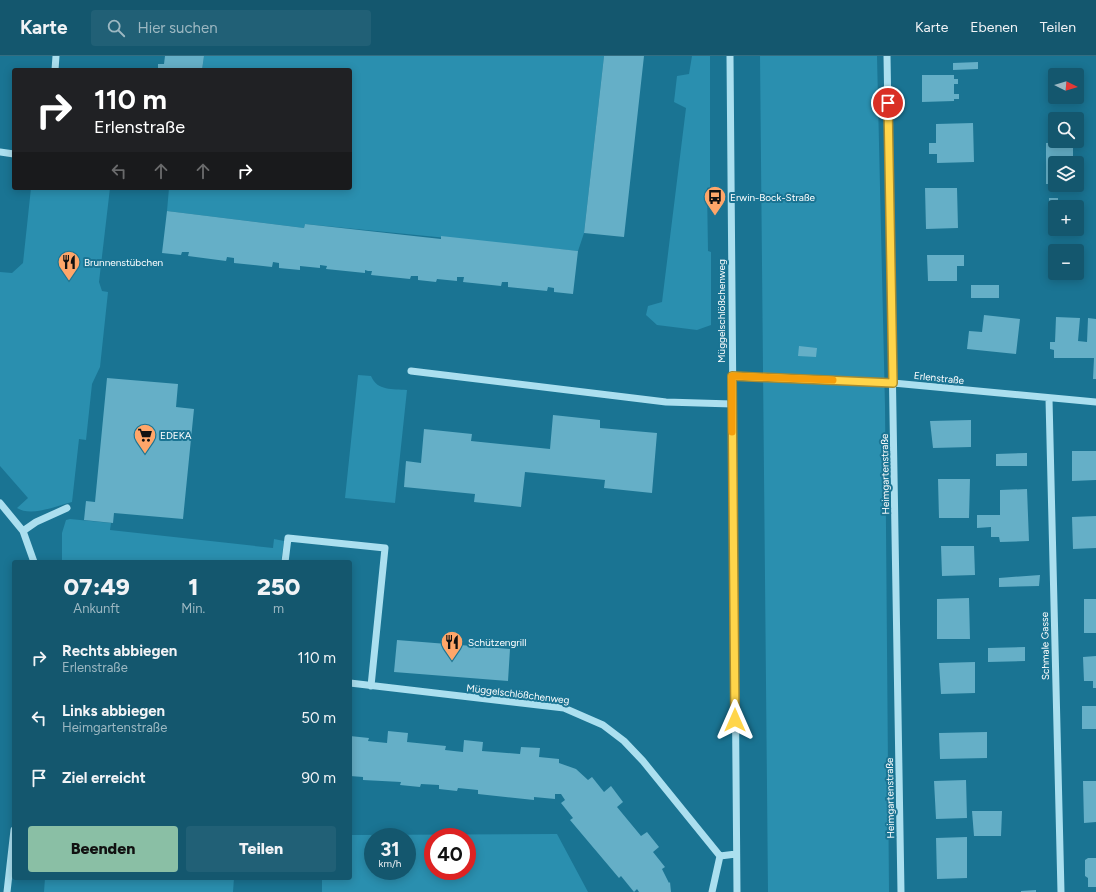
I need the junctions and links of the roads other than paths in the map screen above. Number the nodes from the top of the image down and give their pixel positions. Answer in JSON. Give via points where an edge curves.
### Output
{"nodes":[{"id":1,"x":56,"y":56,"type":"edge"},
{"id":2,"x":730,"y":56,"type":"edge"},
{"id":3,"x":887,"y":56,"type":"edge"},
{"id":4,"x":55,"y":68,"type":"edge"},
{"id":5,"x":0,"y":152,"type":"edge"},
{"id":6,"x":12,"y":154,"type":"edge"},
{"id":7,"x":411,"y":371,"type":"dead end"},
{"id":8,"x":732,"y":376,"type":"junction"},
{"id":9,"x":893,"y":383,"type":"junction"},
{"id":10,"x":1049,"y":399,"type":"junction"},
{"id":11,"x":1096,"y":402,"type":"edge"},
{"id":12,"x":732,"y":404,"type":"junction"},
{"id":13,"x":0,"y":503,"type":"edge"},
{"id":14,"x":67,"y":508,"type":"dead end"},
{"id":15,"x":23,"y":531,"type":"junction"},
{"id":16,"x":33,"y":560,"type":"edge"},
{"id":17,"x":286,"y":560,"type":"edge"},
{"id":18,"x":352,"y":683,"type":"edge"},
{"id":19,"x":371,"y":686,"type":"junction"},
{"id":20,"x":12,"y":848,"type":"edge"},
{"id":21,"x":736,"y":854,"type":"junction"},
{"id":22,"x":720,"y":856,"type":"junction"},
{"id":23,"x":7,"y":892,"type":"edge"},
{"id":24,"x":712,"y":892,"type":"edge"},
{"id":25,"x":737,"y":892,"type":"edge"},
{"id":26,"x":901,"y":892,"type":"edge"},
{"id":27,"x":1061,"y":892,"type":"edge"}],
"edges":[{"from":1,"to":4,"type":"street"},
{"from":2,"to":8,"type":"street","name":"Müggelschlößchenweg"},
{"from":3,"to":9,"type":"street","name":"Heimgartenstraße"},
{"from":5,"to":6,"type":"street"},
{"from":7,"to":12,"type":"street","via":[[666,402]]},
{"from":8,"to":9,"type":"street","name":"Erlenstraße"},
{"from":8,"to":12,"type":"street","name":"Müggelschlößchenweg"},
{"from":9,"to":10,"type":"street","name":"Erlenstraße"},
{"from":9,"to":26,"type":"street","name":"Heimgartenstraße"},
{"from":10,"to":11,"type":"street","name":"Erlenstraße"},
{"from":10,"to":27,"type":"street","name":"Schmale Gasse"},
{"from":12,"to":21,"type":"street","name":"Müggelschlößchenweg"},
{"from":13,"to":15,"type":"street"},
{"from":14,"to":15,"type":"street"},
{"from":15,"to":16,"type":"street"},
{"from":17,"to":19,"type":"street","via":[[288,538],[385,548]]},
{"from":18,"to":19,"type":"street","name":"Müggelschlößchenweg"},
{"from":19,"to":22,"type":"street","name":"Müggelschlößchenweg","via":[[564,708],[584,715],[624,741]]},
{"from":20,"to":23,"type":"street"},
{"from":21,"to":22,"type":"street"},
{"from":21,"to":25,"type":"street","name":"Müggelschlößchenweg"},
{"from":22,"to":24,"type":"street"}]}
